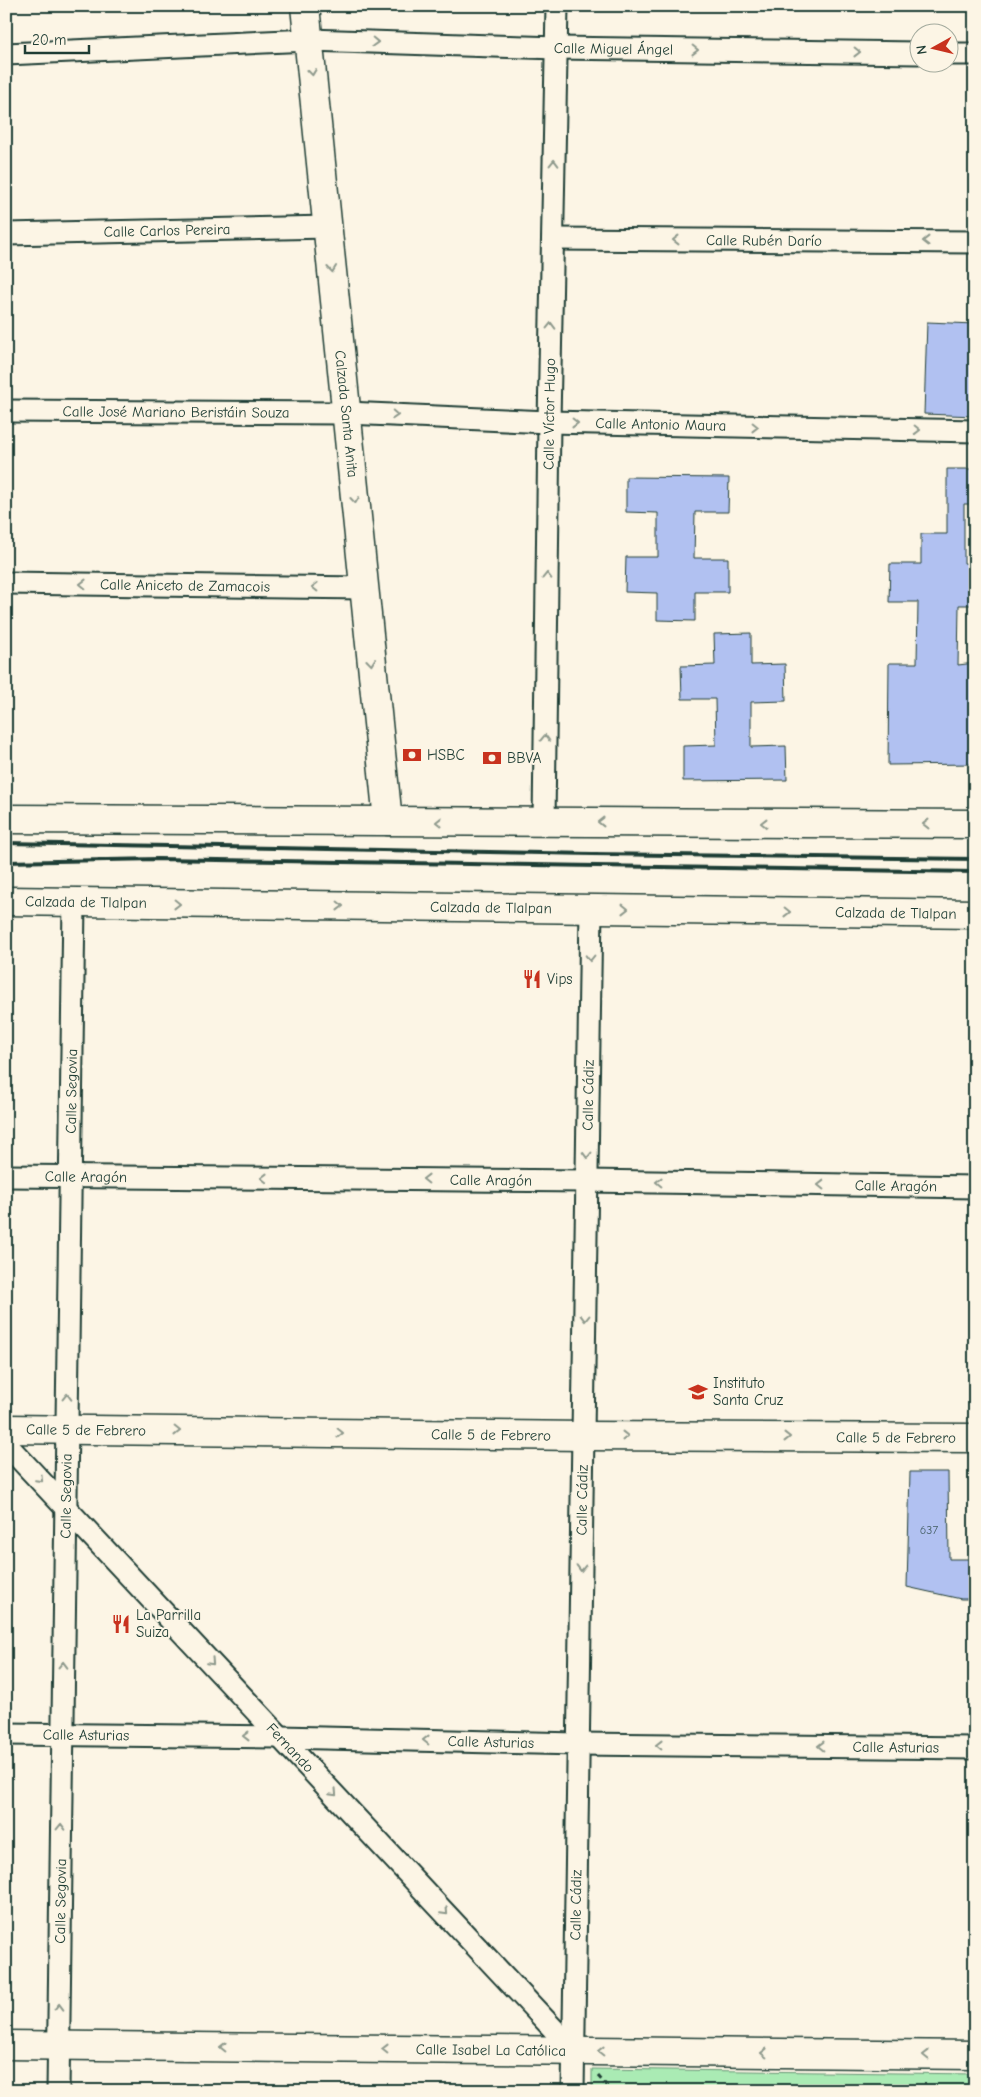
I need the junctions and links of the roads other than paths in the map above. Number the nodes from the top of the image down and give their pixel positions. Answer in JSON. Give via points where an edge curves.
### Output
{"nodes":[{"id":1,"x":305,"y":6,"type":"edge"},
{"id":2,"x":557,"y":6,"type":"edge"},
{"id":3,"x":309,"y":40,"type":"junction"},
{"id":4,"x":557,"y":48,"type":"junction"},
{"id":5,"x":908,"y":53,"type":"edge"},
{"id":6,"x":6,"y":54,"type":"edge"},
{"id":7,"x":958,"y":54,"type":"edge"},
{"id":8,"x":975,"y":54,"type":"edge"},
{"id":9,"x":328,"y":226,"type":"junction"},
{"id":10,"x":6,"y":234,"type":"edge"},
{"id":11,"x":552,"y":238,"type":"junction"},
{"id":12,"x":975,"y":242,"type":"edge"},
{"id":13,"x":6,"y":411,"type":"edge"},
{"id":14,"x":346,"y":413,"type":"junction"},
{"id":15,"x":549,"y":422,"type":"junction"},
{"id":16,"x":975,"y":431,"type":"edge"},
{"id":17,"x":6,"y":583,"type":"edge"},
{"id":18,"x":364,"y":588,"type":"junction"},
{"id":19,"x":6,"y":819,"type":"edge"},
{"id":20,"x":388,"y":821,"type":"junction"},
{"id":21,"x":544,"y":822,"type":"junction"},
{"id":22,"x":975,"y":824,"type":"edge"},
{"id":23,"x":6,"y":901,"type":"edge"},
{"id":24,"x":74,"y":902,"type":"junction"},
{"id":25,"x":591,"y":909,"type":"junction"},
{"id":26,"x":975,"y":914,"type":"edge"},
{"id":27,"x":6,"y":1176,"type":"edge"},
{"id":28,"x":70,"y":1176,"type":"junction"},
{"id":29,"x":587,"y":1181,"type":"junction"},
{"id":30,"x":975,"y":1187,"type":"edge"},
{"id":31,"x":6,"y":1429,"type":"edge"},
{"id":32,"x":67,"y":1429,"type":"junction"},
{"id":33,"x":583,"y":1436,"type":"junction"},
{"id":34,"x":975,"y":1438,"type":"edge"},
{"id":35,"x":6,"y":1444,"type":"edge"},
{"id":36,"x":66,"y":1507,"type":"junction"},
{"id":37,"x":6,"y":1734,"type":"edge"},
{"id":38,"x":62,"y":1735,"type":"junction"},
{"id":39,"x":281,"y":1737,"type":"junction"},
{"id":40,"x":578,"y":1744,"type":"junction"},
{"id":41,"x":975,"y":1748,"type":"edge"},
{"id":42,"x":6,"y":2045,"type":"edge"},
{"id":43,"x":58,"y":2046,"type":"junction"},
{"id":44,"x":574,"y":2051,"type":"junction"},
{"id":45,"x":975,"y":2055,"type":"edge"},
{"id":46,"x":58,"y":2091,"type":"edge"},
{"id":47,"x":573,"y":2091,"type":"edge"}],
"edges":[{"from":1,"to":3,"type":"main road","name":"Calzada Santa Anita"},
{"from":2,"to":4,"type":"street","name":"Calle Víctor Hugo"},
{"from":3,"to":4,"type":"street","name":"Calle Miguel Ángel","one_way":true},
{"from":3,"to":6,"type":"street","name":"Calle Miguel Ángel"},
{"from":3,"to":9,"type":"main road","name":"Calzada Santa Anita","one_way":true},
{"from":4,"to":5,"type":"street","name":"Calle Miguel Ángel","one_way":true},
{"from":11,"to":4,"type":"street","name":"Calle Víctor Hugo","one_way":true},
{"from":7,"to":8,"type":"street"},
{"from":9,"to":10,"type":"street","name":"Calle Carlos Pereira"},
{"from":9,"to":14,"type":"main road","name":"Calzada Santa Anita","one_way":true},
{"from":12,"to":11,"type":"street","name":"Calle Rubén Darío","one_way":true},
{"from":15,"to":11,"type":"street","name":"Calle Víctor Hugo","one_way":true},
{"from":13,"to":14,"type":"street","name":"Calle José Mariano Beristáin Souza"},
{"from":14,"to":15,"type":"street","name":"Calle Antonio Maura","one_way":true},
{"from":14,"to":18,"type":"main road","name":"Calzada Santa Anita","one_way":true},
{"from":15,"to":16,"type":"street","name":"Calle Antonio Maura","one_way":true},
{"from":21,"to":15,"type":"street","name":"Calle Víctor Hugo","one_way":true},
{"from":18,"to":17,"type":"street","name":"Calle Aniceto de Zamacois","one_way":true},
{"from":18,"to":20,"type":"main road","name":"Calzada Santa Anita","one_way":true},
{"from":19,"to":20,"type":"main road"},
{"from":21,"to":20,"type":"main road","one_way":true},
{"from":22,"to":21,"type":"main road","one_way":true},
{"from":23,"to":24,"type":"main road","name":"Calzada de Tlalpan"},
{"from":24,"to":25,"type":"main road","name":"Calzada de Tlalpan","one_way":true},
{"from":24,"to":28,"type":"street","name":"Calle Segovia"},
{"from":25,"to":26,"type":"main road","name":"Calzada de Tlalpan","one_way":true},
{"from":25,"to":29,"type":"street","name":"Calle Cádiz","one_way":true},
{"from":27,"to":28,"type":"street","name":"Calle Aragón"},
{"from":29,"to":28,"type":"street","name":"Calle Aragón","one_way":true},
{"from":32,"to":28,"type":"street","name":"Calle Segovia","one_way":true},
{"from":30,"to":29,"type":"street","name":"Calle Aragón","one_way":true},
{"from":29,"to":33,"type":"street","name":"Calle Cádiz","one_way":true},
{"from":31,"to":32,"type":"main road","name":"Calle 5 de Febrero"},
{"from":32,"to":33,"type":"main road","name":"Calle 5 de Febrero","one_way":true},
{"from":32,"to":36,"type":"street","name":"Calle Segovia"},
{"from":33,"to":34,"type":"main road","name":"Calle 5 de Febrero","one_way":true},
{"from":33,"to":40,"type":"street","name":"Calle Cádiz","one_way":true},
{"from":35,"to":36,"type":"street","name":"Fernando","one_way":true},
{"from":38,"to":36,"type":"street","name":"Calle Segovia","one_way":true},
{"from":36,"to":39,"type":"street","name":"Fernando","one_way":true},
{"from":37,"to":38,"type":"street","name":"Calle Asturias"},
{"from":39,"to":38,"type":"street","name":"Calle Asturias","one_way":true},
{"from":43,"to":38,"type":"street","name":"Calle Segovia","one_way":true},
{"from":40,"to":39,"type":"street","name":"Calle Asturias","one_way":true},
{"from":39,"to":44,"type":"street","name":"Fernando","one_way":true},
{"from":41,"to":40,"type":"street","name":"Calle Asturias","one_way":true},
{"from":40,"to":44,"type":"street","name":"Calle Cádiz"},
{"from":42,"to":43,"type":"main road","name":"Calle Isabel La Católica"},
{"from":44,"to":43,"type":"main road","name":"Calle Isabel La Católica","one_way":true},
{"from":43,"to":46,"type":"street","name":"Calle Segovia"},
{"from":45,"to":44,"type":"main road","name":"Calle Isabel La Católica","one_way":true},
{"from":44,"to":47,"type":"street","name":"Calle Cádiz"}]}
